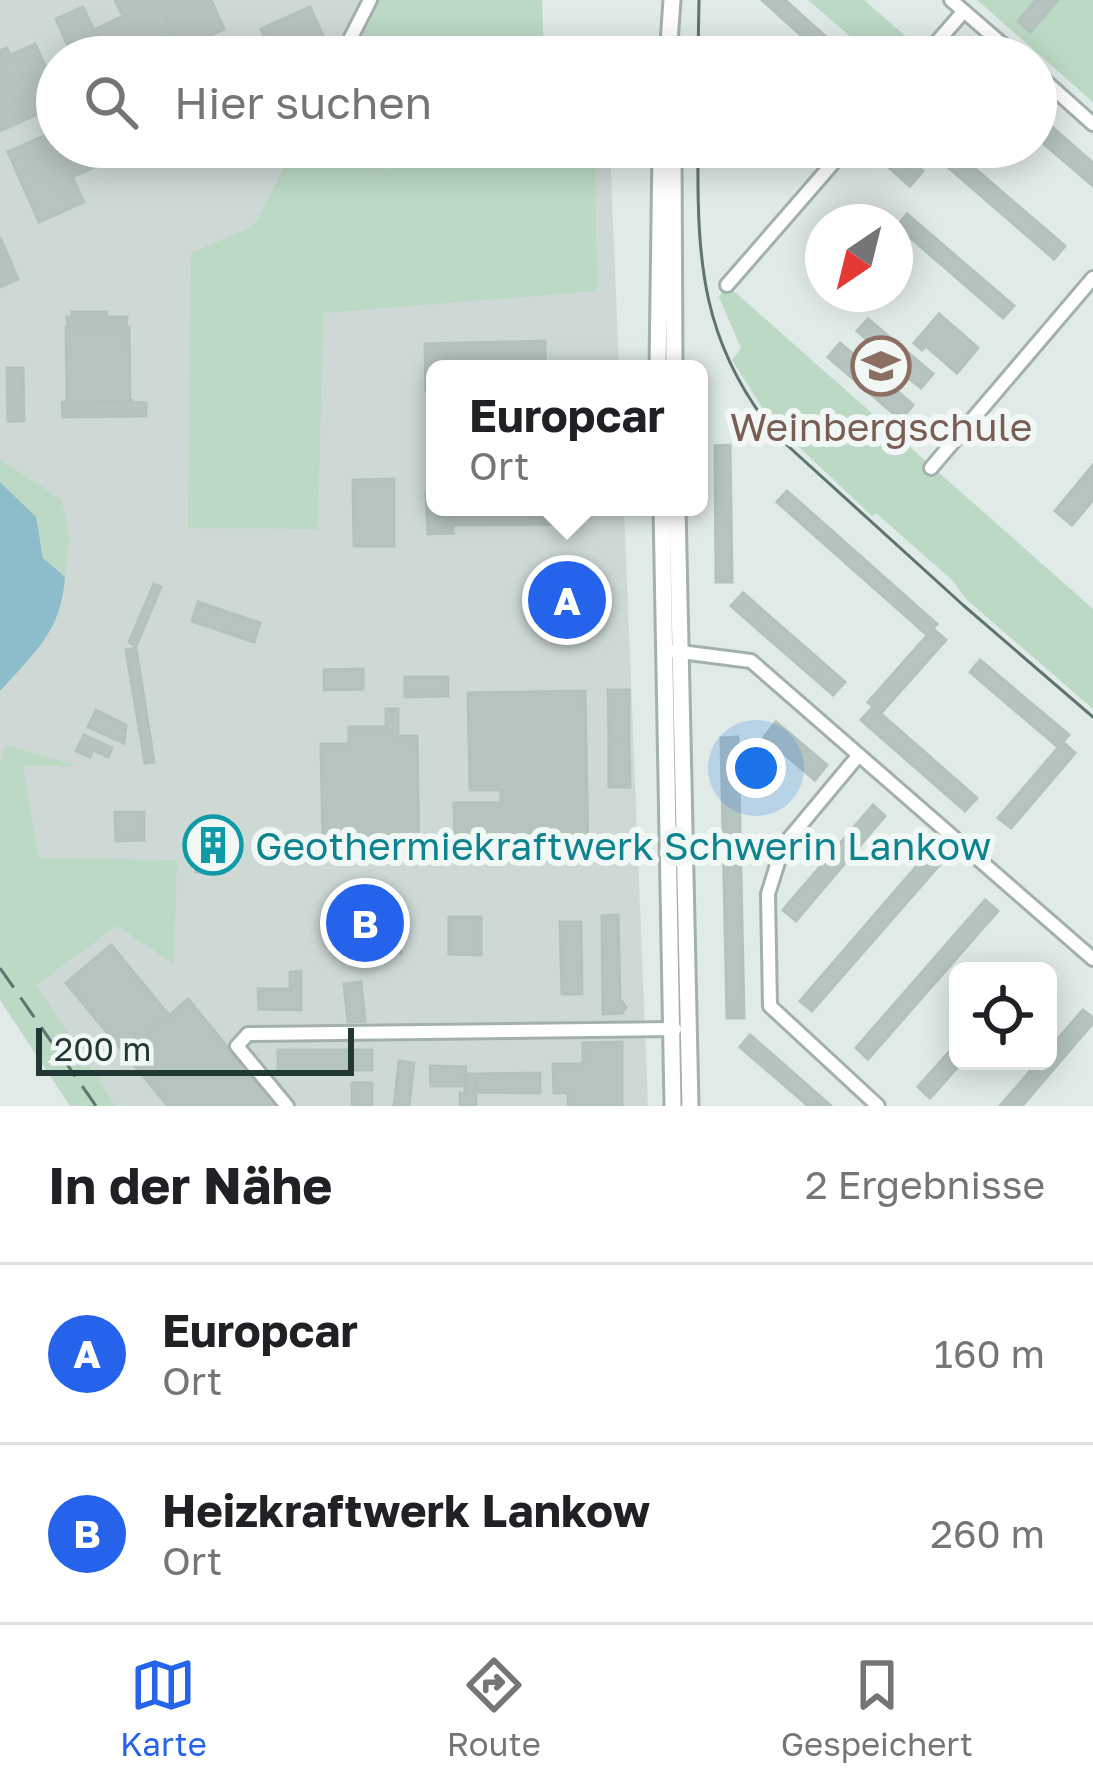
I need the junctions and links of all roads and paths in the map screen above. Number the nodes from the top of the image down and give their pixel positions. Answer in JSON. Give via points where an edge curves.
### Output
{"nodes":[{"id":1,"x":370,"y":0,"type":"edge"},
{"id":2,"x":676,"y":0,"type":"edge"},
{"id":3,"x":951,"y":0,"type":"edge"},
{"id":4,"x":964,"y":11,"type":"junction"},
{"id":5,"x":352,"y":36,"type":"edge"},
{"id":6,"x":671,"y":36,"type":"edge"},
{"id":7,"x":677,"y":36,"type":"edge"},
{"id":8,"x":942,"y":36,"type":"edge"},
{"id":9,"x":993,"y":36,"type":"edge"},
{"id":10,"x":1057,"y":92,"type":"edge"},
{"id":11,"x":1093,"y":124,"type":"edge"},
{"id":12,"x":661,"y":168,"type":"edge"},
{"id":13,"x":673,"y":168,"type":"edge"},
{"id":14,"x":829,"y":168,"type":"edge"},
{"id":15,"x":1093,"y":278,"type":"edge"},
{"id":16,"x":727,"y":286,"type":"dead end"},
{"id":17,"x":658,"y":360,"type":"edge"},
{"id":18,"x":674,"y":360,"type":"edge"},
{"id":19,"x":931,"y":468,"type":"dead end"},
{"id":20,"x":663,"y":516,"type":"edge"},
{"id":21,"x":677,"y":516,"type":"edge"},
{"id":22,"x":673,"y":651,"type":"junction"},
{"id":23,"x":859,"y":756,"type":"junction"},
{"id":24,"x":1093,"y":959,"type":"edge"},
{"id":25,"x":680,"y":1030,"type":"junction"},
{"id":26,"x":287,"y":1106,"type":"edge"},
{"id":27,"x":673,"y":1106,"type":"edge"},
{"id":28,"x":690,"y":1106,"type":"edge"},
{"id":29,"x":878,"y":1106,"type":"edge"}],
"edges":[{"from":1,"to":5,"type":"street"},
{"from":2,"to":6,"type":"street"},
{"from":2,"to":7,"type":"street"},
{"from":3,"to":4,"type":"street"},
{"from":4,"to":8,"type":"street"},
{"from":4,"to":9,"type":"street"},
{"from":10,"to":11,"type":"street"},
{"from":12,"to":17,"type":"street"},
{"from":13,"to":18,"type":"street"},
{"from":14,"to":16,"type":"street"},
{"from":15,"to":19,"type":"street"},
{"from":20,"to":22,"type":"street"},
{"from":21,"to":22,"type":"street"},
{"from":22,"to":23,"type":"street","via":[[751,661]]},
{"from":22,"to":25,"type":"street"},
{"from":23,"to":24,"type":"street"},
{"from":23,"to":29,"type":"street","via":[[783,846],[768,894],[770,1006]]},
{"from":25,"to":26,"type":"street","via":[[248,1034],[237,1046]]},
{"from":25,"to":27,"type":"street"},
{"from":25,"to":28,"type":"street"}]}
